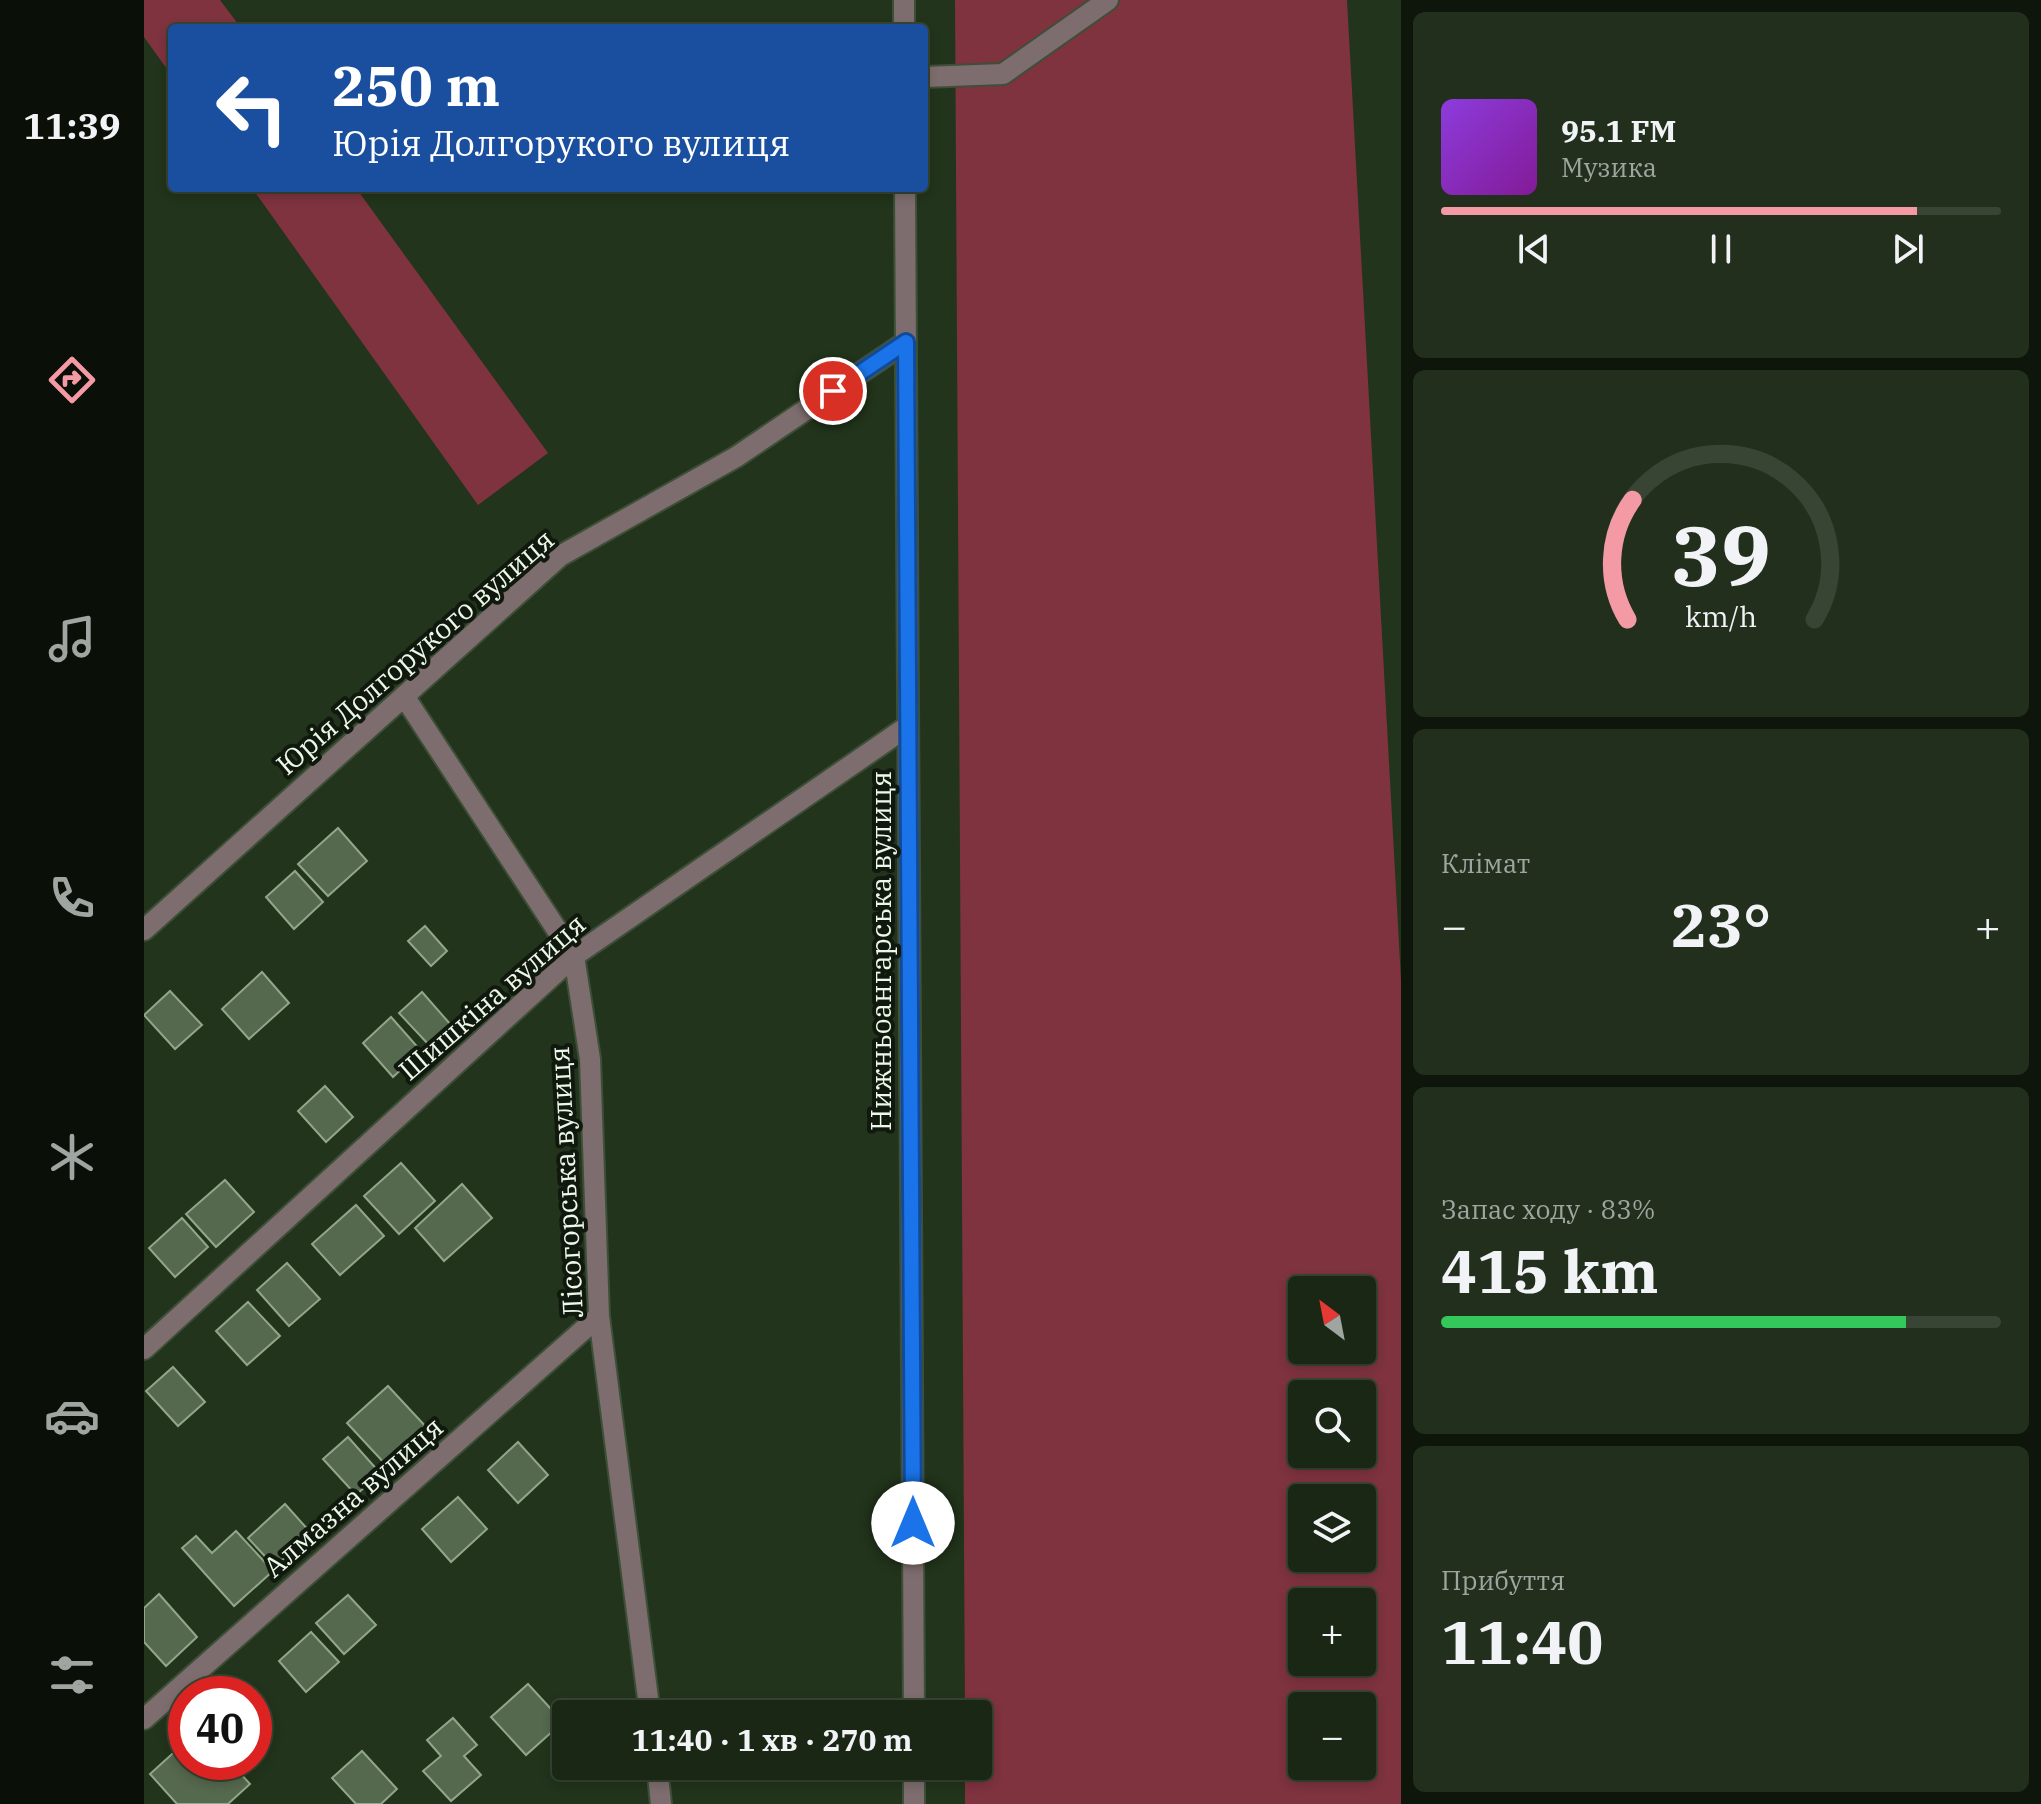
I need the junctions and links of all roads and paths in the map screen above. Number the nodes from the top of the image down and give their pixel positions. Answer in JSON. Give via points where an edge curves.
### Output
{"nodes":[{"id":1,"x":904,"y":0,"type":"edge"},
{"id":2,"x":1108,"y":0,"type":"edge"},
{"id":3,"x":904,"y":24,"type":"edge"},
{"id":4,"x":928,"y":77,"type":"edge"},
{"id":5,"x":905,"y":192,"type":"edge"},
{"id":6,"x":906,"y":342,"type":"junction"},
{"id":7,"x":404,"y":696,"type":"junction"},
{"id":8,"x":908,"y":726,"type":"junction"},
{"id":9,"x":144,"y":930,"type":"edge"},
{"id":10,"x":574,"y":956,"type":"junction"},
{"id":11,"x":599,"y":1316,"type":"junction"},
{"id":12,"x":144,"y":1349,"type":"edge"},
{"id":13,"x":648,"y":1700,"type":"edge"},
{"id":14,"x":914,"y":1700,"type":"edge"},
{"id":15,"x":144,"y":1719,"type":"edge"},
{"id":16,"x":658,"y":1780,"type":"edge"},
{"id":17,"x":914,"y":1780,"type":"edge"},
{"id":18,"x":661,"y":1804,"type":"edge"},
{"id":19,"x":914,"y":1804,"type":"edge"}],
"edges":[{"from":1,"to":3,"type":"street"},
{"from":2,"to":4,"type":"street","via":[[1003,74]]},
{"from":5,"to":6,"type":"street","name":"Нижньоангарська вулиця"},
{"from":6,"to":7,"type":"street","name":"Юрія Долгорукого вулиця","via":[[736,457],[560,556]]},
{"from":6,"to":8,"type":"street","name":"Нижньоангарська вулиця"},
{"from":7,"to":9,"type":"street","name":"Юрія Долгорукого вулиця"},
{"from":7,"to":10,"type":"street","name":"Лісогорська вулиця"},
{"from":8,"to":10,"type":"street","name":"Шишкіна вулиця"},
{"from":8,"to":14,"type":"street","name":"Нижньоангарська вулиця"},
{"from":10,"to":11,"type":"street","name":"Лісогорська вулиця","via":[[590,1059]]},
{"from":10,"to":12,"type":"street","name":"Шишкіна вулиця"},
{"from":11,"to":13,"type":"street","name":"Лісогорська вулиця"},
{"from":11,"to":15,"type":"street","name":"Алмазна вулиця"},
{"from":16,"to":18,"type":"street"},
{"from":17,"to":19,"type":"street"}]}
